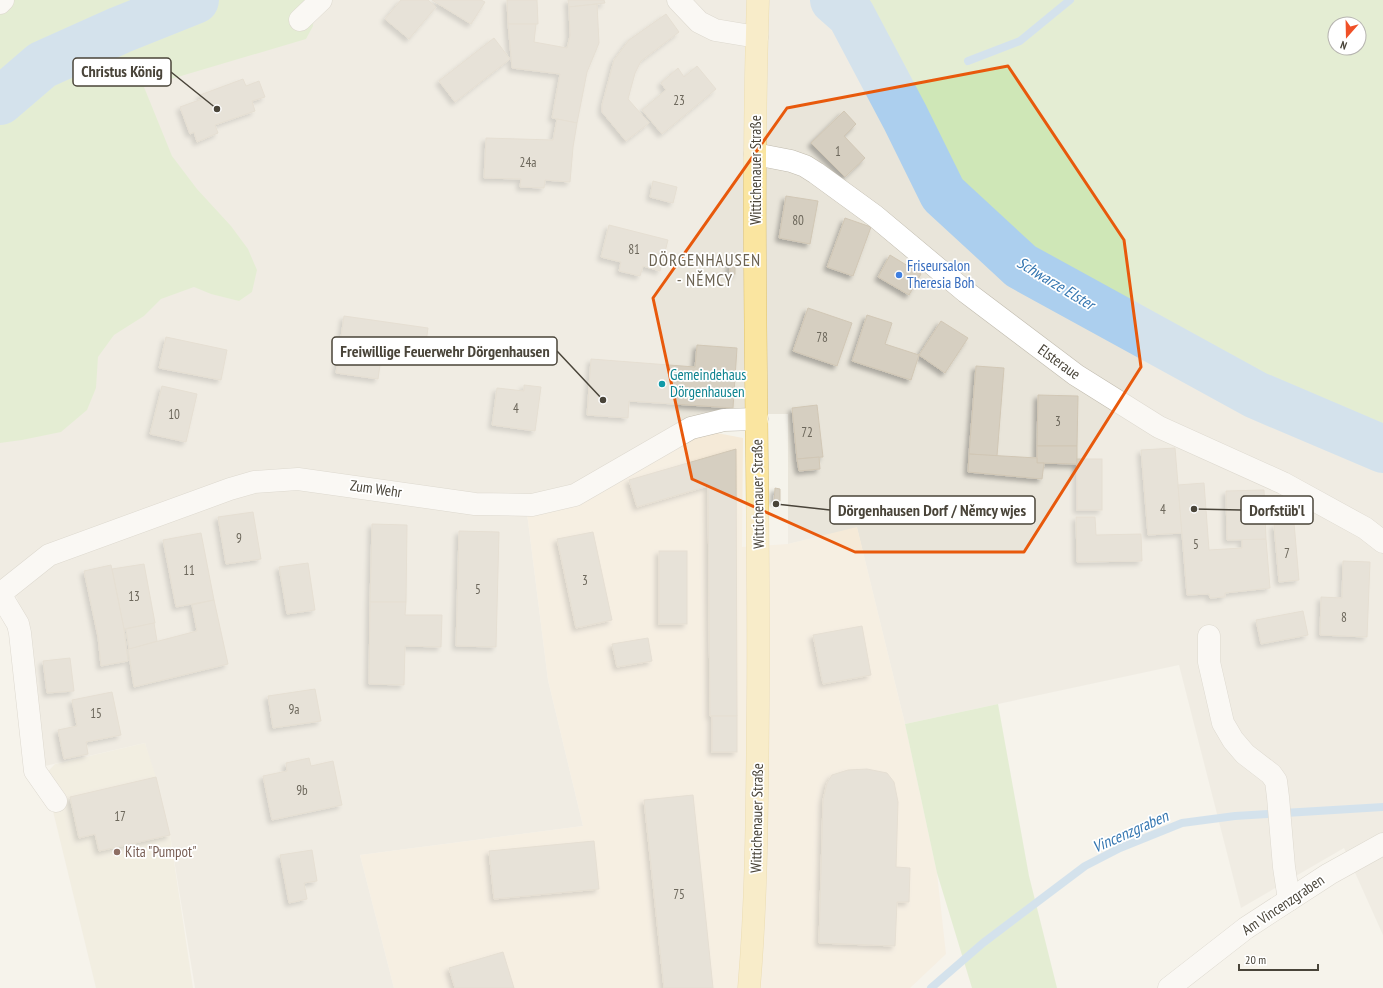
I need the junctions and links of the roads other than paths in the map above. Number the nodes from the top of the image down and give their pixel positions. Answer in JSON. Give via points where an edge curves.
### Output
{"nodes":[{"id":1,"x":3,"y":0,"type":"edge"},
{"id":2,"x":321,"y":0,"type":"edge"},
{"id":3,"x":678,"y":0,"type":"edge"},
{"id":4,"x":758,"y":0,"type":"edge"},
{"id":5,"x":0,"y":3,"type":"edge"},
{"id":6,"x":300,"y":20,"type":"dead end"},
{"id":7,"x":757,"y":38,"type":"junction"},
{"id":8,"x":755,"y":154,"type":"junction"},
{"id":9,"x":757,"y":419,"type":"junction"},
{"id":10,"x":1383,"y":542,"type":"edge"},
{"id":11,"x":0,"y":594,"type":"edge"},
{"id":12,"x":1209,"y":636,"type":"dead end"},
{"id":13,"x":56,"y":801,"type":"dead end"},
{"id":14,"x":1383,"y":844,"type":"edge"},
{"id":15,"x":1289,"y":900,"type":"junction"},
{"id":16,"x":749,"y":988,"type":"edge"},
{"id":17,"x":1169,"y":988,"type":"edge"}],
"edges":[{"from":1,"to":5,"type":"street"},
{"from":2,"to":6,"type":"street"},
{"from":3,"to":7,"type":"street","via":[[698,22],[715,30]]},
{"from":4,"to":7,"type":"main road","name":"Wittichenauer Straße"},
{"from":7,"to":8,"type":"main road","name":"Wittichenauer Straße"},
{"from":8,"to":9,"type":"main road","name":"Wittichenauer Straße"},
{"from":8,"to":10,"type":"street","name":"Elsteraue","via":[[791,161],[816,173],[875,216],[966,292],[1076,375],[1159,427],[1283,483],[1364,528]]},
{"from":9,"to":11,"type":"street","name":"Zum Wehr","via":[[724,420],[691,428],[575,495],[532,505],[475,504],[298,479],[254,482],[49,555]]},
{"from":9,"to":16,"type":"main road","name":"Wittichenauer Straße","via":[[757,854]]},
{"from":11,"to":13,"type":"street","via":[[20,632],[35,771]]},
{"from":12,"to":15,"type":"street","via":[[1209,662],[1223,723],[1245,754],[1271,774],[1276,782]]},
{"from":14,"to":15,"type":"street","name":"Am Vincenzgraben","via":[[1328,874]]},
{"from":15,"to":17,"type":"street","name":"Am Vincenzgraben","via":[[1246,928]]}]}
